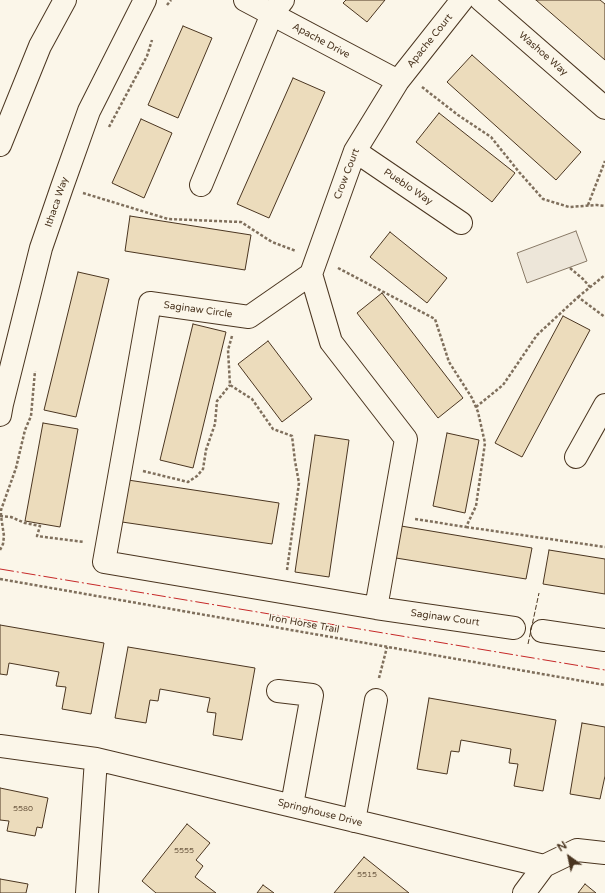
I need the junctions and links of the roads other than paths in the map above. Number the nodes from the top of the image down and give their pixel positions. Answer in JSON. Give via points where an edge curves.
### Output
{"nodes":[{"id":1,"x":65,"y":0,"type":"edge"},
{"id":2,"x":145,"y":0,"type":"edge"},
{"id":3,"x":245,"y":0,"type":"edge"},
{"id":4,"x":462,"y":0,"type":"edge"},
{"id":5,"x":480,"y":0,"type":"edge"},
{"id":6,"x":277,"y":7,"type":"edge"},
{"id":7,"x":400,"y":78,"type":"junction"},
{"id":8,"x":605,"y":108,"type":"edge"},
{"id":9,"x":0,"y":145,"type":"edge"},
{"id":10,"x":355,"y":151,"type":"junction"},
{"id":11,"x":201,"y":185,"type":"dead end"},
{"id":12,"x":462,"y":223,"type":"dead end"},
{"id":13,"x":314,"y":266,"type":"junction"},
{"id":14,"x":605,"y":405,"type":"edge"},
{"id":15,"x":0,"y":415,"type":"edge"},
{"id":16,"x":576,"y":457,"type":"dead end"},
{"id":17,"x":376,"y":608,"type":"junction"},
{"id":18,"x":514,"y":628,"type":"dead end"},
{"id":19,"x":542,"y":631,"type":"dead end"},
{"id":20,"x":605,"y":640,"type":"edge"},
{"id":21,"x":278,"y":690,"type":"dead end"},
{"id":22,"x":376,"y":700,"type":"road end"},
{"id":23,"x":0,"y":746,"type":"edge"},
{"id":24,"x":96,"y":759,"type":"junction"},
{"id":25,"x":292,"y":806,"type":"junction"},
{"id":26,"x":354,"y":821,"type":"junction"},
{"id":27,"x":605,"y":853,"type":"edge"},
{"id":28,"x":544,"y":866,"type":"junction"},
{"id":29,"x":87,"y":893,"type":"edge"},
{"id":30,"x":524,"y":893,"type":"edge"}],
"edges":[{"from":1,"to":9,"type":"street","via":[[40,46]]},
{"from":2,"to":15,"type":"street","name":"Ithaca Way","via":[[89,111],[55,207],[41,248]]},
{"from":3,"to":6,"type":"street","name":"Apache Drive"},
{"from":4,"to":7,"type":"street","name":"Apache Court"},
{"from":5,"to":8,"type":"street","name":"Washoe Way"},
{"from":6,"to":7,"type":"street","name":"Apache Drive"},
{"from":6,"to":11,"type":"street"},
{"from":7,"to":10,"type":"street","name":"Crow Court"},
{"from":10,"to":12,"type":"street","name":"Pueblo Way"},
{"from":10,"to":13,"type":"street","name":"Crow Court"},
{"from":13,"to":17,"type":"street","via":[[331,342],[406,439]]},
{"from":13,"to":17,"type":"street","name":"Saginaw Circle","via":[[249,318],[150,303],[104,562]]},
{"from":14,"to":16,"type":"street"},
{"from":17,"to":18,"type":"street","name":"Saginaw Court"},
{"from":19,"to":20,"type":"street"},
{"from":21,"to":25,"type":"street","via":[[312,695]]},
{"from":22,"to":26,"type":"street"},
{"from":23,"to":24,"type":"street","name":"Springhouse Drive"},
{"from":24,"to":25,"type":"street","name":"Springhouse Drive"},
{"from":24,"to":29,"type":"street"},
{"from":25,"to":26,"type":"street","name":"Springhouse Drive"},
{"from":26,"to":28,"type":"street","name":"Springhouse Drive"},
{"from":27,"to":28,"type":"street","via":[[577,850]]},
{"from":28,"to":30,"type":"street"}]}
